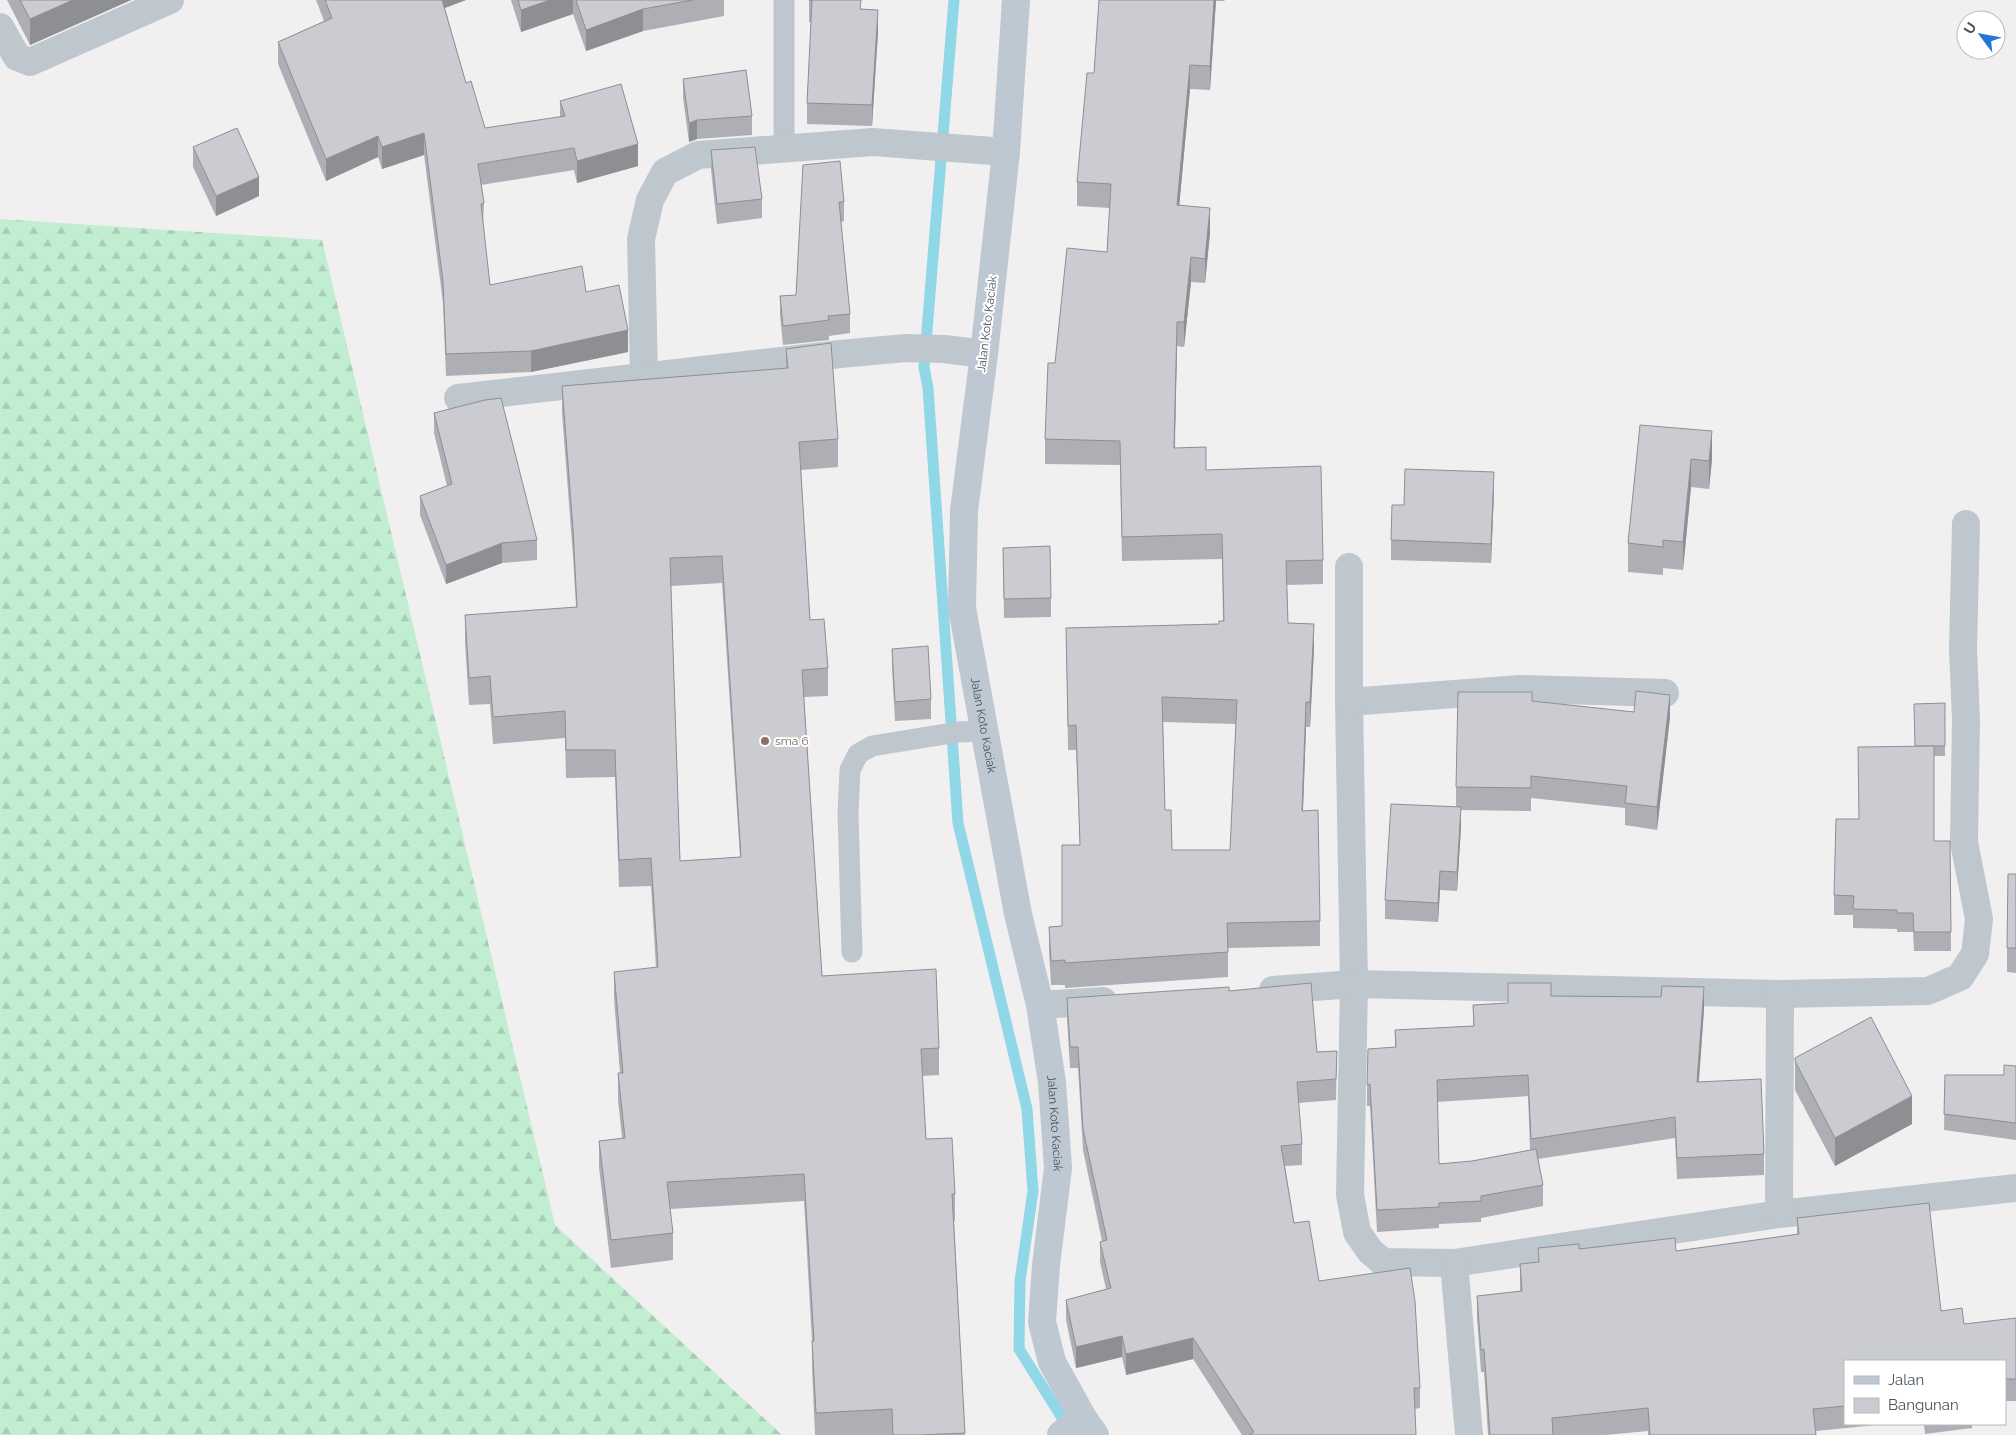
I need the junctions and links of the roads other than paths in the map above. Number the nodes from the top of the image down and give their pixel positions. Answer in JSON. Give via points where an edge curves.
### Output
{"nodes":[{"id":1,"x":170,"y":0,"type":"edge"},
{"id":2,"x":784,"y":0,"type":"edge"},
{"id":3,"x":1016,"y":0,"type":"edge"},
{"id":4,"x":0,"y":27,"type":"edge"},
{"id":5,"x":784,"y":148,"type":"junction"},
{"id":6,"x":996,"y":150,"type":"junction"},
{"id":7,"x":984,"y":354,"type":"junction"},
{"id":8,"x":644,"y":377,"type":"junction"},
{"id":9,"x":458,"y":398,"type":"dead end"},
{"id":10,"x":1966,"y":524,"type":"dead end"},
{"id":11,"x":1349,"y":567,"type":"dead end"},
{"id":12,"x":1665,"y":693,"type":"edge"},
{"id":13,"x":1349,"y":702,"type":"junction"},
{"id":14,"x":984,"y":731,"type":"junction"},
{"id":15,"x":852,"y":952,"type":"dead end"},
{"id":16,"x":1354,"y":984,"type":"junction"},
{"id":17,"x":1246,"y":992,"type":"edge"},
{"id":18,"x":1780,"y":994,"type":"junction"},
{"id":19,"x":1128,"y":999,"type":"edge"},
{"id":20,"x":1040,"y":1005,"type":"junction"},
{"id":21,"x":2016,"y":1188,"type":"edge"},
{"id":22,"x":1779,"y":1214,"type":"junction"},
{"id":23,"x":1454,"y":1263,"type":"junction"},
{"id":24,"x":1075,"y":1429,"type":"edge"},
{"id":25,"x":1469,"y":1435,"type":"edge"}],
"edges":[{"from":1,"to":4,"type":"street","via":[[30,62],[17,57]]},
{"from":2,"to":5,"type":"lane"},
{"from":3,"to":6,"type":"street","name":"Jalan Koto Kaciak"},
{"from":5,"to":6,"type":"street","via":[[874,142]]},
{"from":5,"to":8,"type":"street","via":[[698,155],[665,172],[650,200],[641,239]]},
{"from":6,"to":7,"type":"street","name":"Jalan Koto Kaciak"},
{"from":7,"to":8,"type":"street","via":[[906,348]]},
{"from":7,"to":14,"type":"street","name":"Jalan Koto Kaciak","via":[[964,511],[962,608]]},
{"from":8,"to":9,"type":"street"},
{"from":10,"to":18,"type":"street","via":[[1964,842],[1979,919],[1975,954],[1960,977],[1928,991]]},
{"from":11,"to":13,"type":"street"},
{"from":12,"to":13,"type":"street","via":[[1520,689]]},
{"from":13,"to":16,"type":"street"},
{"from":14,"to":15,"type":"lane","via":[[872,746],[858,754],[850,770],[848,813]]},
{"from":14,"to":20,"type":"street","name":"Jalan Koto Kaciak","via":[[1018,914]]},
{"from":16,"to":17,"type":"street"},
{"from":16,"to":18,"type":"street"},
{"from":16,"to":23,"type":"street","via":[[1350,1195],[1358,1232],[1370,1251],[1383,1262]]},
{"from":18,"to":22,"type":"street"},
{"from":19,"to":20,"type":"street"},
{"from":20,"to":24,"type":"street","name":"Jalan Koto Kaciak","via":[[1052,1082],[1058,1168],[1042,1322]]},
{"from":21,"to":22,"type":"street"},
{"from":22,"to":23,"type":"street"},
{"from":23,"to":25,"type":"street"}]}
